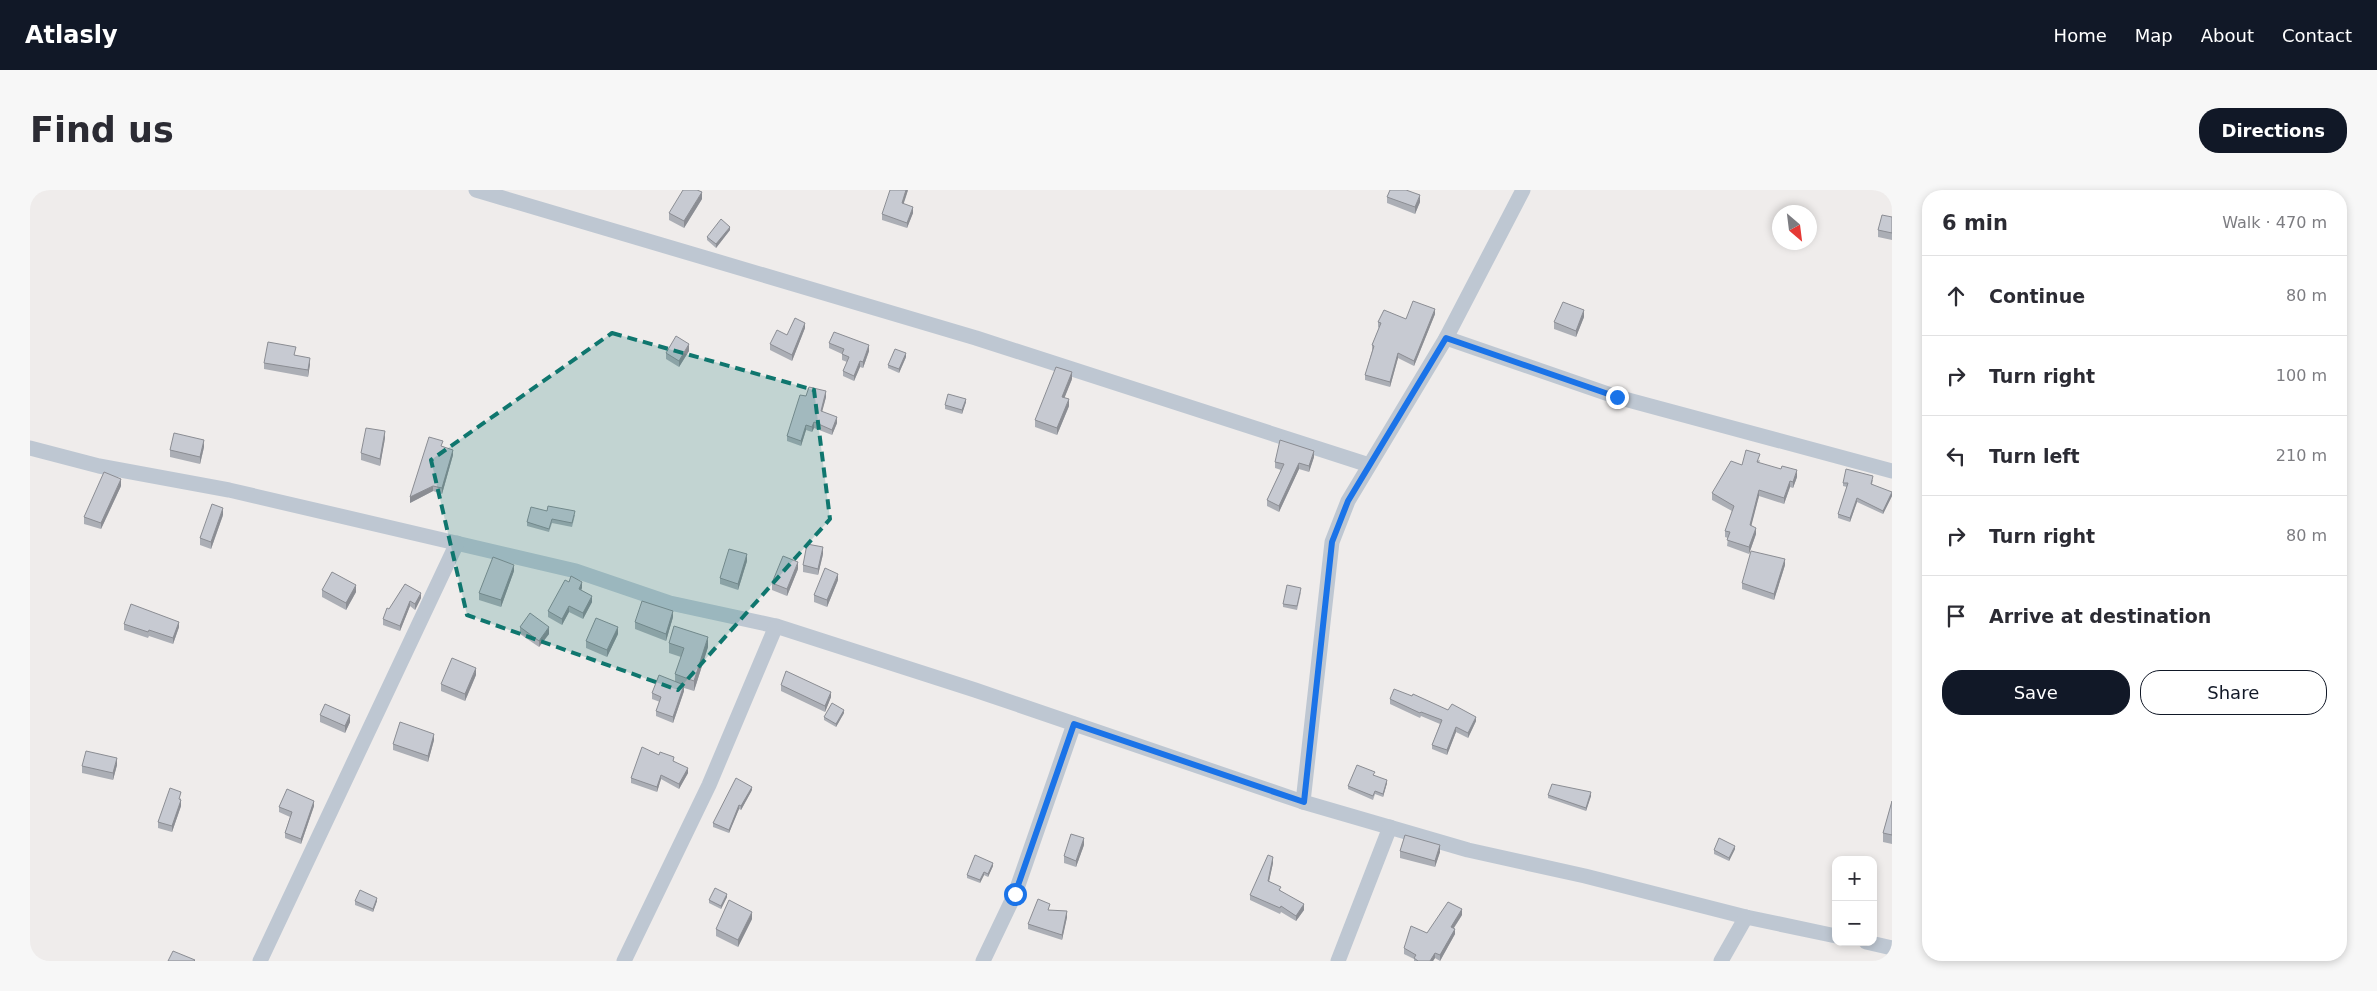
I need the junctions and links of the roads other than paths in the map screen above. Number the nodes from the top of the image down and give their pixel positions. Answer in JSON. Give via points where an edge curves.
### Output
{"nodes":[{"id":1,"x":476,"y":190,"type":"edge"},
{"id":2,"x":1523,"y":190,"type":"edge"},
{"id":3,"x":1446,"y":338,"type":"junction"},
{"id":4,"x":30,"y":448,"type":"edge"},
{"id":5,"x":1369,"y":465,"type":"junction"},
{"id":6,"x":1892,"y":471,"type":"edge"},
{"id":7,"x":457,"y":543,"type":"junction"},
{"id":8,"x":776,"y":626,"type":"junction"},
{"id":9,"x":1074,"y":724,"type":"junction"},
{"id":10,"x":1304,"y":802,"type":"junction"},
{"id":11,"x":1390,"y":827,"type":"junction"},
{"id":12,"x":1746,"y":917,"type":"junction"},
{"id":13,"x":1832,"y":935,"type":"edge"},
{"id":14,"x":1877,"y":945,"type":"edge"},
{"id":15,"x":1892,"y":948,"type":"edge"},
{"id":16,"x":260,"y":961,"type":"edge"},
{"id":17,"x":624,"y":961,"type":"edge"},
{"id":18,"x":983,"y":961,"type":"edge"},
{"id":19,"x":1338,"y":961,"type":"edge"},
{"id":20,"x":1721,"y":961,"type":"edge"}],
"edges":[{"from":1,"to":5,"type":"street","via":[[976,338]]},
{"from":2,"to":3,"type":"street"},
{"from":3,"to":5,"type":"street"},
{"from":3,"to":6,"type":"street","via":[[1617,397]]},
{"from":4,"to":7,"type":"street","via":[[99,466],[229,490]]},
{"from":5,"to":10,"type":"street","via":[[1348,501],[1332,542]]},
{"from":7,"to":8,"type":"street","via":[[576,570],[670,603]]},
{"from":7,"to":16,"type":"street"},
{"from":8,"to":9,"type":"street"},
{"from":8,"to":17,"type":"street","via":[[709,785]]},
{"from":9,"to":10,"type":"street"},
{"from":9,"to":18,"type":"street","via":[[1015,894]]},
{"from":10,"to":11,"type":"street"},
{"from":11,"to":12,"type":"street","via":[[1468,850]]},
{"from":11,"to":19,"type":"street"},
{"from":12,"to":13,"type":"street"},
{"from":12,"to":20,"type":"street"},
{"from":14,"to":15,"type":"street"}]}
